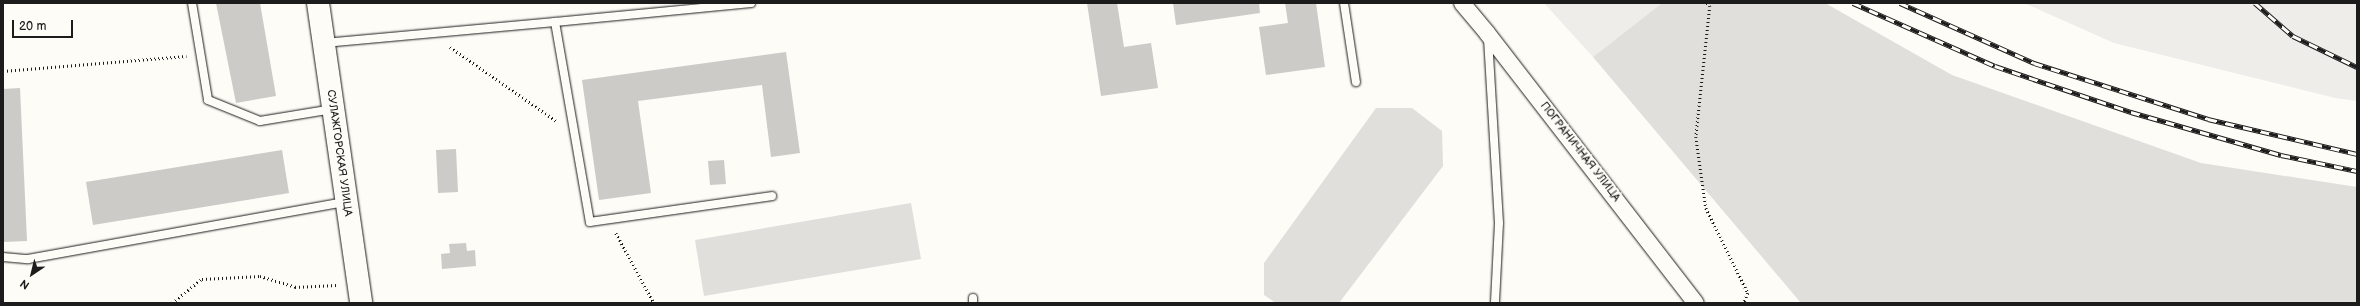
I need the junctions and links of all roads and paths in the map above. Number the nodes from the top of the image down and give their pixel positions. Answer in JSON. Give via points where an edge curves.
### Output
{"nodes":[{"id":1,"x":192,"y":3,"type":"edge"},
{"id":2,"x":318,"y":3,"type":"edge"},
{"id":3,"x":751,"y":3,"type":"edge"},
{"id":4,"x":1344,"y":3,"type":"edge"},
{"id":5,"x":1462,"y":3,"type":"edge"},
{"id":6,"x":1708,"y":3,"type":"edge"},
{"id":7,"x":555,"y":22,"type":"junction"},
{"id":8,"x":1488,"y":33,"type":"junction"},
{"id":9,"x":432,"y":34,"type":"junction"},
{"id":10,"x":322,"y":44,"type":"junction"},
{"id":11,"x":201,"y":55,"type":"junction"},
{"id":12,"x":3,"y":72,"type":"edge"},
{"id":13,"x":1356,"y":82,"type":"dead end"},
{"id":14,"x":333,"y":108,"type":"junction"},
{"id":15,"x":574,"y":134,"type":"junction"},
{"id":16,"x":772,"y":196,"type":"dead end"},
{"id":17,"x":347,"y":202,"type":"junction"},
{"id":18,"x":609,"y":220,"type":"junction"},
{"id":19,"x":3,"y":257,"type":"edge"},
{"id":20,"x":359,"y":293,"type":"edge"},
{"id":21,"x":172,"y":303,"type":"edge"},
{"id":22,"x":654,"y":303,"type":"edge"},
{"id":23,"x":1495,"y":303,"type":"edge"},
{"id":24,"x":1696,"y":303,"type":"edge"},
{"id":25,"x":1744,"y":303,"type":"edge"}],
"edges":[{"from":1,"to":11,"type":"lane"},
{"from":2,"to":10,"type":"main road","name":"СУЛАЖГОРСКАЯ УЛИЦА"},
{"from":3,"to":7,"type":"lane"},
{"from":4,"to":13,"type":"lane"},
{"from":5,"to":8,"type":"street","name":"ПОГРАНИЧНАЯ УЛИЦА"},
{"from":6,"to":25,"type":"path","via":[[1710,6],[1696,137],[1706,208],[1748,293]]},
{"from":7,"to":9,"type":"lane"},
{"from":7,"to":15,"type":"lane"},
{"from":8,"to":23,"type":"lane","via":[[1499,224]]},
{"from":8,"to":24,"type":"street","name":"ПОГРАНИЧНАЯ УЛИЦА"},
{"from":9,"to":10,"type":"lane"},
{"from":9,"to":15,"type":"path"},
{"from":10,"to":14,"type":"main road","name":"СУЛАЖГОРСКАЯ УЛИЦА"},
{"from":11,"to":12,"type":"path"},
{"from":11,"to":14,"type":"lane","via":[[208,100],[260,122]]},
{"from":14,"to":17,"type":"main road","name":"СУЛАЖГОРСКАЯ УЛИЦА"},
{"from":15,"to":18,"type":"lane","via":[[590,222]]},
{"from":16,"to":18,"type":"lane"},
{"from":17,"to":19,"type":"lane","via":[[28,259]]},
{"from":17,"to":20,"type":"main road","name":"СУЛАЖГОРСКАЯ УЛИЦА"},
{"from":18,"to":22,"type":"path"},
{"from":20,"to":21,"type":"path","via":[[295,288],[260,276],[202,279]]}]}
